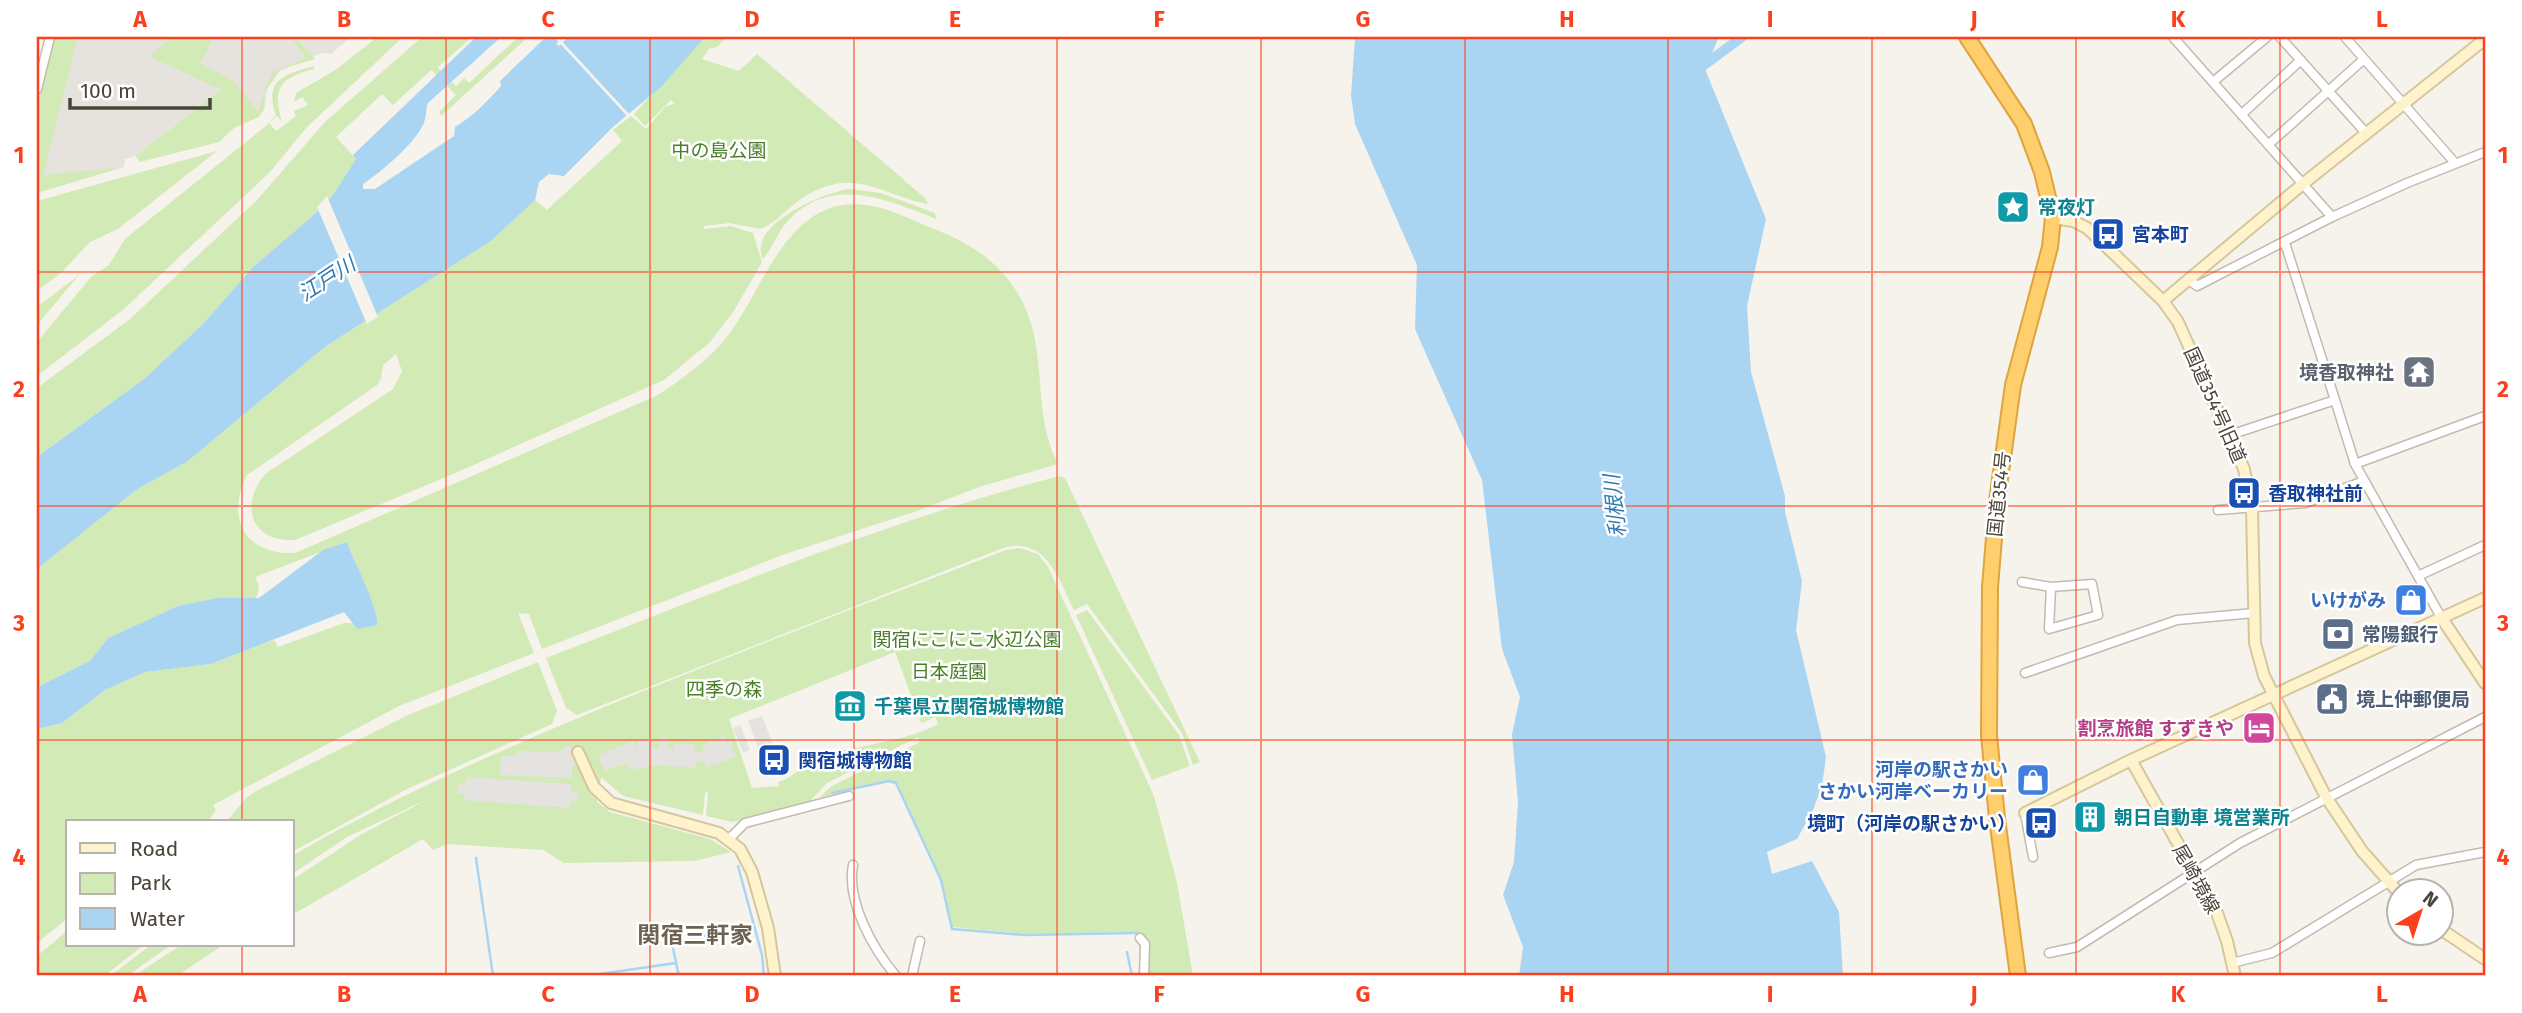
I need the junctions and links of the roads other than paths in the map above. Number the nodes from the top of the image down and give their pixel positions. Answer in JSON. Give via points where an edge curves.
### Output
{"nodes":[{"id":1,"x":50,"y":37,"type":"edge"},
{"id":2,"x":1968,"y":37,"type":"edge"},
{"id":3,"x":2173,"y":37,"type":"edge"},
{"id":4,"x":2267,"y":37,"type":"edge"},
{"id":5,"x":2280,"y":37,"type":"edge"},
{"id":6,"x":2344,"y":37,"type":"edge"},
{"id":7,"x":2485,"y":39,"type":"edge"},
{"id":8,"x":2364,"y":59,"type":"junction"},
{"id":9,"x":2301,"y":60,"type":"junction"},
{"id":10,"x":2213,"y":82,"type":"junction"},
{"id":11,"x":37,"y":89,"type":"edge"},
{"id":12,"x":2328,"y":91,"type":"junction"},
{"id":13,"x":2403,"y":104,"type":"junction"},
{"id":14,"x":2242,"y":114,"type":"junction"},
{"id":15,"x":2366,"y":134,"type":"junction"},
{"id":16,"x":2269,"y":144,"type":"junction"},
{"id":17,"x":2485,"y":152,"type":"edge"},
{"id":18,"x":2455,"y":163,"type":"junction"},
{"id":19,"x":2304,"y":183,"type":"junction"},
{"id":20,"x":2053,"y":218,"type":"junction"},
{"id":21,"x":2332,"y":218,"type":"junction"},
{"id":22,"x":2285,"y":243,"type":"junction"},
{"id":23,"x":2188,"y":279,"type":"junction"},
{"id":24,"x":2163,"y":301,"type":"junction"},
{"id":25,"x":2336,"y":400,"type":"junction"},
{"id":26,"x":2485,"y":416,"type":"edge"},
{"id":27,"x":2230,"y":435,"type":"junction"},
{"id":28,"x":2355,"y":464,"type":"junction"},
{"id":29,"x":2364,"y":481,"type":"junction"},
{"id":30,"x":2252,"y":509,"type":"junction"},
{"id":31,"x":2218,"y":510,"type":"dead end"},
{"id":32,"x":2485,"y":545,"type":"edge"},
{"id":33,"x":2418,"y":576,"type":"junction"},
{"id":34,"x":2022,"y":582,"type":"dead end"},
{"id":35,"x":2051,"y":587,"type":"junction"},
{"id":36,"x":2485,"y":598,"type":"edge"},
{"id":37,"x":2254,"y":613,"type":"junction"},
{"id":38,"x":2441,"y":617,"type":"junction"},
{"id":39,"x":2025,"y":673,"type":"dead end"},
{"id":40,"x":2485,"y":683,"type":"edge"},
{"id":41,"x":2273,"y":695,"type":"junction"},
{"id":42,"x":2485,"y":717,"type":"edge"},
{"id":43,"x":578,"y":752,"type":"dead end"},
{"id":44,"x":2131,"y":760,"type":"junction"},
{"id":45,"x":849,"y":796,"type":"dead end"},
{"id":46,"x":2326,"y":797,"type":"junction"},
{"id":47,"x":2025,"y":813,"type":"joint"},
{"id":48,"x":729,"y":839,"type":"junction"},
{"id":49,"x":2485,"y":852,"type":"edge"},
{"id":50,"x":2033,"y":857,"type":"dead end"},
{"id":51,"x":853,"y":865,"type":"dead end"},
{"id":52,"x":2193,"y":871,"type":"junction"},
{"id":53,"x":2396,"y":876,"type":"edge"},
{"id":54,"x":2386,"y":882,"type":"joint"},
{"id":55,"x":1140,"y":938,"type":"dead end"},
{"id":56,"x":2456,"y":940,"type":"edge"},
{"id":57,"x":920,"y":941,"type":"dead end"},
{"id":58,"x":2049,"y":953,"type":"dead end"},
{"id":59,"x":2485,"y":959,"type":"edge"},
{"id":60,"x":2232,"y":964,"type":"junction"},
{"id":61,"x":775,"y":976,"type":"edge"},
{"id":62,"x":896,"y":976,"type":"edge"},
{"id":63,"x":912,"y":976,"type":"edge"},
{"id":64,"x":1144,"y":976,"type":"edge"},
{"id":65,"x":2018,"y":976,"type":"edge"},
{"id":66,"x":2235,"y":976,"type":"edge"}],
"edges":[{"from":1,"to":11,"type":"street"},
{"from":2,"to":20,"type":"highway","name":"国道354号","via":[[2024,124]]},
{"from":3,"to":10,"type":"street"},
{"from":4,"to":10,"type":"street"},
{"from":5,"to":9,"type":"street"},
{"from":6,"to":8,"type":"street"},
{"from":7,"to":13,"type":"street"},
{"from":8,"to":12,"type":"street"},
{"from":8,"to":13,"type":"street"},
{"from":9,"to":12,"type":"street"},
{"from":9,"to":14,"type":"street"},
{"from":10,"to":14,"type":"street"},
{"from":12,"to":15,"type":"street"},
{"from":12,"to":16,"type":"street"},
{"from":13,"to":15,"type":"street"},
{"from":13,"to":18,"type":"street"},
{"from":14,"to":16,"type":"street"},
{"from":15,"to":19,"type":"street"},
{"from":16,"to":19,"type":"street"},
{"from":17,"to":18,"type":"street"},
{"from":18,"to":21,"type":"street"},
{"from":19,"to":21,"type":"street"},
{"from":19,"to":23,"type":"street"},
{"from":20,"to":24,"type":"street","name":"国道354号旧道","via":[[2087,228]]},
{"from":20,"to":65,"type":"highway","name":"国道354号","via":[[2051,243],[2024,335],[2008,413],[1989,614],[1989,734]]},
{"from":21,"to":22,"type":"street"},
{"from":22,"to":23,"type":"street","via":[[2197,286]]},
{"from":22,"to":25,"type":"street"},
{"from":23,"to":24,"type":"street"},
{"from":24,"to":27,"type":"street","name":"国道354号旧道","via":[[2178,322]]},
{"from":25,"to":27,"type":"street"},
{"from":25,"to":28,"type":"street"},
{"from":26,"to":28,"type":"street"},
{"from":27,"to":30,"type":"street","name":"国道354号旧道","via":[[2245,469]]},
{"from":28,"to":29,"type":"street"},
{"from":29,"to":30,"type":"street","via":[[2305,503]]},
{"from":29,"to":33,"type":"street"},
{"from":30,"to":31,"type":"street"},
{"from":30,"to":37,"type":"street","name":"国道354号旧道"},
{"from":32,"to":33,"type":"street"},
{"from":33,"to":38,"type":"street"},
{"from":34,"to":35,"type":"street"},
{"from":35,"to":35,"type":"street","via":[[2092,584],[2098,615],[2049,629]]},
{"from":36,"to":38,"type":"street"},
{"from":37,"to":39,"type":"street","via":[[2177,620]]},
{"from":37,"to":41,"type":"street","name":"国道354号旧道","via":[[2257,656]]},
{"from":38,"to":40,"type":"street"},
{"from":38,"to":41,"type":"street"},
{"from":41,"to":44,"type":"street"},
{"from":41,"to":46,"type":"street","name":"国道354号旧道"},
{"from":42,"to":46,"type":"street"},
{"from":43,"to":48,"type":"street","via":[[594,788],[611,803]]},
{"from":44,"to":47,"type":"street"},
{"from":44,"to":52,"type":"street","name":"尾崎境線"},
{"from":45,"to":48,"type":"street","via":[[745,823]]},
{"from":46,"to":52,"type":"street"},
{"from":46,"to":54,"type":"street","name":"国道354号旧道"},
{"from":47,"to":50,"type":"street"},
{"from":48,"to":61,"type":"street","via":[[752,872],[768,928]]},
{"from":49,"to":53,"type":"street","via":[[2416,864]]},
{"from":51,"to":62,"type":"street","via":[[849,884],[882,960]]},
{"from":52,"to":58,"type":"street","via":[[2077,947]]},
{"from":52,"to":60,"type":"street","name":"尾崎境線","via":[[2217,913]]},
{"from":54,"to":60,"type":"street","via":[[2272,953]]},
{"from":55,"to":64,"type":"street","via":[[1146,947]]},
{"from":56,"to":59,"type":"street"},
{"from":57,"to":63,"type":"street"},
{"from":60,"to":66,"type":"street","name":"尾崎境線"}]}
